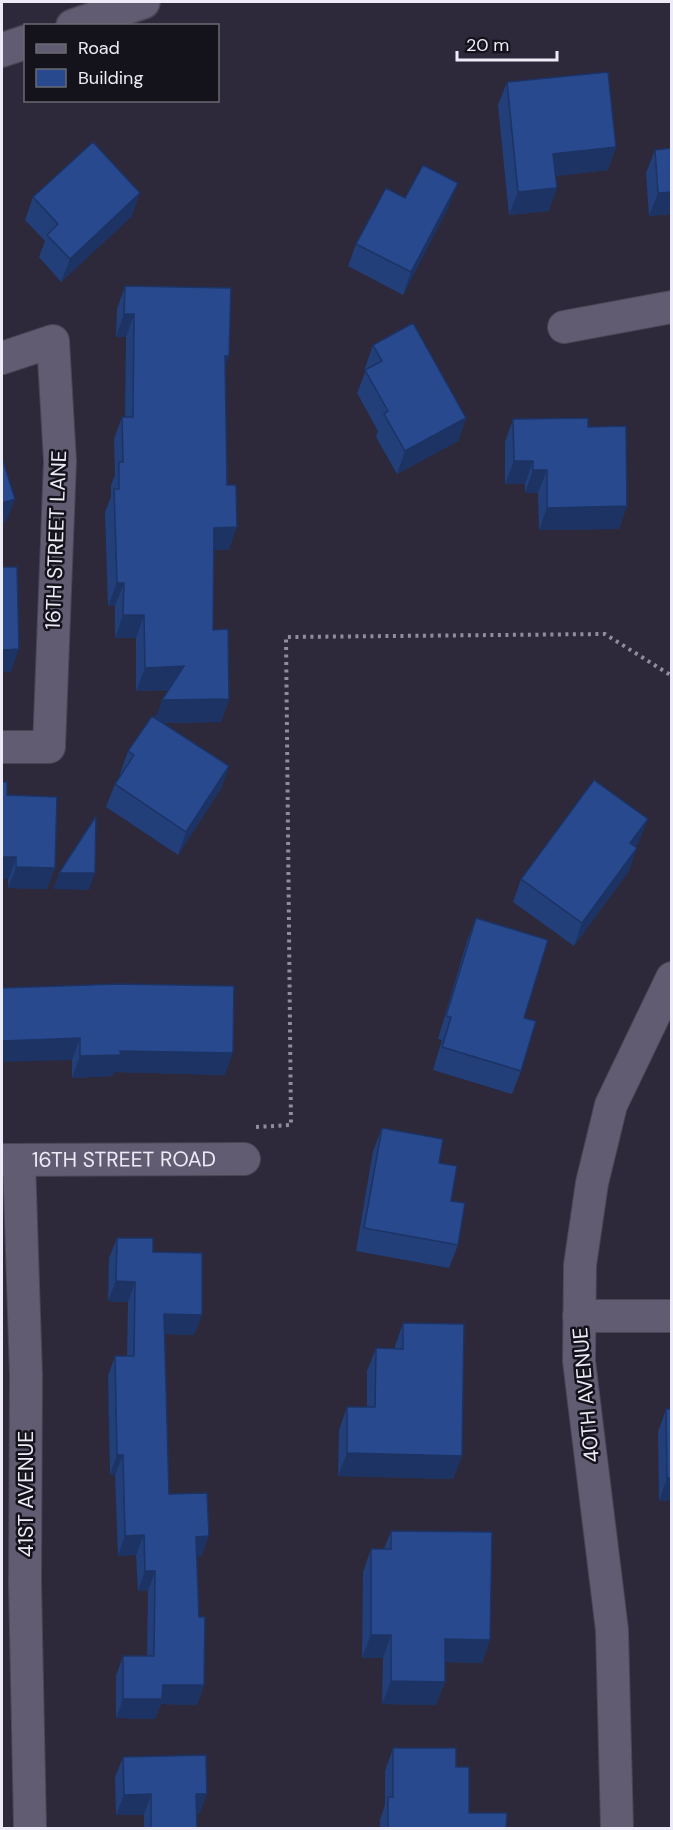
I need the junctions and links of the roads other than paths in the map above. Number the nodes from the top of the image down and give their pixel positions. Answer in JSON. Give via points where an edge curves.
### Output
{"nodes":[{"id":1,"x":143,"y":2,"type":"edge"},
{"id":2,"x":79,"y":24,"type":"edge"},
{"id":3,"x":24,"y":43,"type":"edge"},
{"id":4,"x":2,"y":50,"type":"edge"},
{"id":5,"x":672,"y":307,"type":"edge"},
{"id":6,"x":564,"y":327,"type":"dead end"},
{"id":7,"x":2,"y":358,"type":"edge"},
{"id":8,"x":2,"y":747,"type":"edge"},
{"id":9,"x":672,"y":978,"type":"edge"},
{"id":10,"x":244,"y":1159,"type":"road end"},
{"id":11,"x":10,"y":1160,"type":"edge"},
{"id":12,"x":579,"y":1316,"type":"junction"},
{"id":13,"x":672,"y":1316,"type":"edge"},
{"id":14,"x":13,"y":1582,"type":"edge"},
{"id":15,"x":30,"y":1828,"type":"edge"},
{"id":16,"x":617,"y":1828,"type":"edge"}],
"edges":[{"from":1,"to":2,"type":"main road"},
{"from":3,"to":4,"type":"main road"},
{"from":5,"to":6,"type":"street"},
{"from":7,"to":8,"type":"street","name":"16TH STREET LANE","via":[[53,341],[60,461],[49,747]]},
{"from":9,"to":12,"type":"street","name":"40TH AVENUE","via":[[611,1104],[587,1218],[580,1265]]},
{"from":10,"to":11,"type":"street","name":"16TH STREET ROAD"},
{"from":11,"to":14,"type":"street","name":"41ST AVENUE","via":[[26,1375]]},
{"from":12,"to":13,"type":"street"},
{"from":12,"to":16,"type":"street","name":"40TH AVENUE","via":[[579,1361],[612,1630]]},
{"from":14,"to":15,"type":"street","name":"41ST AVENUE"}]}
